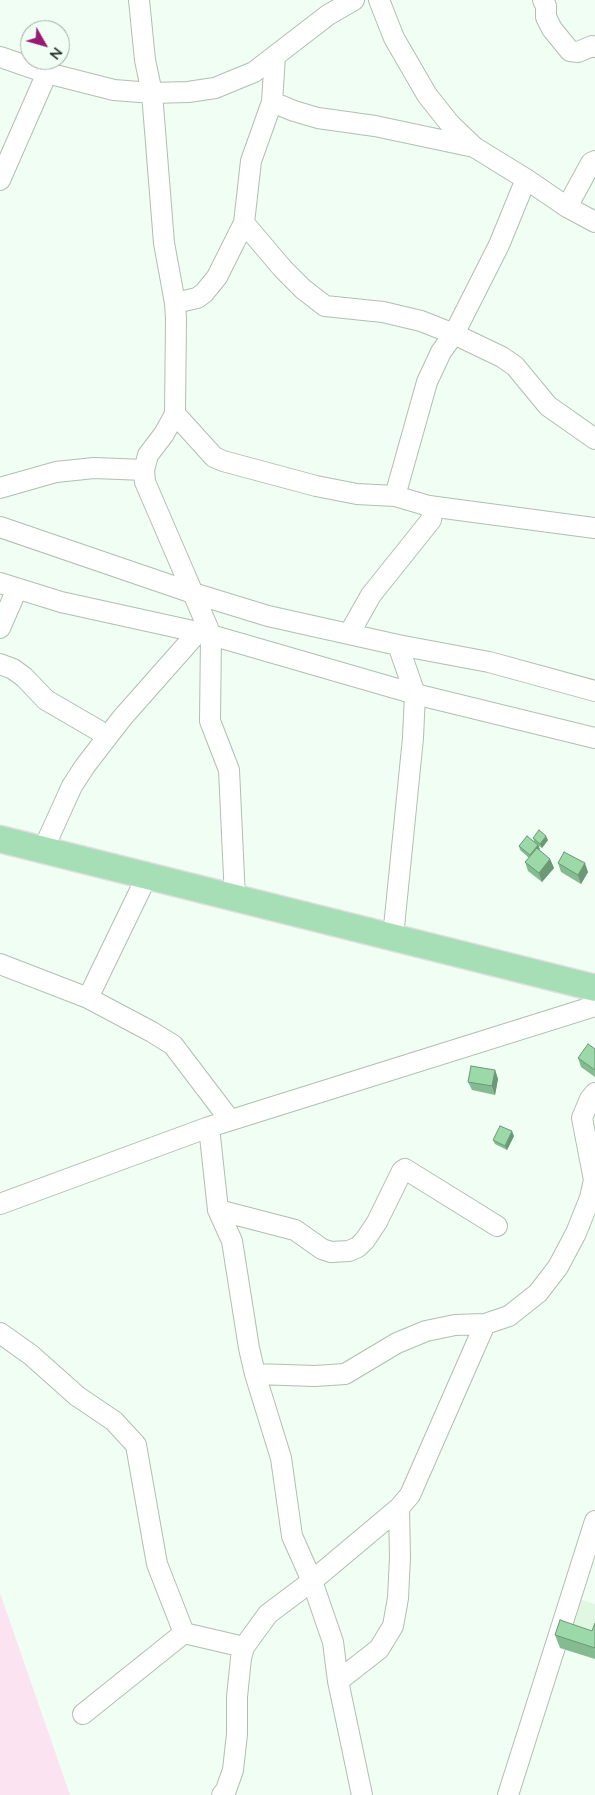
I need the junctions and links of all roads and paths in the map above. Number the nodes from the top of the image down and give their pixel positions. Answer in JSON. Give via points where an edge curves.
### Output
{"nodes":[{"id":1,"x":140,"y":0,"type":"edge"},
{"id":2,"x":354,"y":0,"type":"edge"},
{"id":3,"x":379,"y":0,"type":"edge"},
{"id":4,"x":544,"y":0,"type":"edge"},
{"id":5,"x":595,"y":47,"type":"edge"},
{"id":6,"x":275,"y":56,"type":"junction"},
{"id":7,"x":0,"y":57,"type":"edge"},
{"id":8,"x":47,"y":73,"type":"junction"},
{"id":9,"x":152,"y":93,"type":"junction"},
{"id":10,"x":272,"y":102,"type":"junction"},
{"id":11,"x":474,"y":147,"type":"junction"},
{"id":12,"x":595,"y":160,"type":"edge"},
{"id":13,"x":526,"y":179,"type":"junction"},
{"id":14,"x":0,"y":180,"type":"edge"},
{"id":15,"x":567,"y":208,"type":"junction"},
{"id":16,"x":595,"y":222,"type":"edge"},
{"id":17,"x":244,"y":223,"type":"junction"},
{"id":18,"x":175,"y":303,"type":"junction"},
{"id":19,"x":454,"y":334,"type":"junction"},
{"id":20,"x":175,"y":414,"type":"junction"},
{"id":21,"x":595,"y":439,"type":"edge"},
{"id":22,"x":144,"y":470,"type":"junction"},
{"id":23,"x":0,"y":488,"type":"edge"},
{"id":24,"x":395,"y":496,"type":"junction"},
{"id":25,"x":429,"y":506,"type":"junction"},
{"id":26,"x":0,"y":527,"type":"edge"},
{"id":27,"x":595,"y":528,"type":"edge"},
{"id":28,"x":9,"y":586,"type":"edge"},
{"id":29,"x":194,"y":593,"type":"junction"},
{"id":30,"x":0,"y":628,"type":"edge"},
{"id":31,"x":205,"y":634,"type":"junction"},
{"id":32,"x":349,"y":634,"type":"junction"},
{"id":33,"x":398,"y":645,"type":"junction"},
{"id":34,"x":0,"y":664,"type":"edge"},
{"id":35,"x":595,"y":691,"type":"edge"},
{"id":36,"x":415,"y":694,"type":"junction"},
{"id":37,"x":108,"y":736,"type":"junction"},
{"id":38,"x":595,"y":738,"type":"edge"},
{"id":39,"x":0,"y":839,"type":"edge"},
{"id":40,"x":43,"y":850,"type":"junction"},
{"id":41,"x":147,"y":876,"type":"junction"},
{"id":42,"x":235,"y":898,"type":"junction"},
{"id":43,"x":393,"y":937,"type":"junction"},
{"id":44,"x":0,"y":964,"type":"edge"},
{"id":45,"x":595,"y":988,"type":"edge"},
{"id":46,"x":88,"y":998,"type":"junction"},
{"id":47,"x":595,"y":1006,"type":"edge"},
{"id":48,"x":595,"y":1093,"type":"edge"},
{"id":49,"x":230,"y":1120,"type":"junction"},
{"id":50,"x":208,"y":1127,"type":"junction"},
{"id":51,"x":0,"y":1204,"type":"edge"},
{"id":52,"x":218,"y":1210,"type":"junction"},
{"id":53,"x":497,"y":1226,"type":"dead end"},
{"id":54,"x":485,"y":1324,"type":"junction"},
{"id":55,"x":0,"y":1333,"type":"edge"},
{"id":56,"x":255,"y":1374,"type":"junction"},
{"id":57,"x":399,"y":1508,"type":"junction"},
{"id":58,"x":595,"y":1521,"type":"edge"},
{"id":59,"x":591,"y":1548,"type":"edge"},
{"id":60,"x":312,"y":1581,"type":"junction"},
{"id":61,"x":184,"y":1634,"type":"junction"},
{"id":62,"x":244,"y":1647,"type":"junction"},
{"id":63,"x":338,"y":1681,"type":"junction"},
{"id":64,"x":83,"y":1714,"type":"dead end"},
{"id":65,"x":222,"y":1795,"type":"edge"},
{"id":66,"x":362,"y":1795,"type":"edge"},
{"id":67,"x":508,"y":1795,"type":"edge"}],
"edges":[{"from":1,"to":9,"type":"street","via":[[144,60]]},
{"from":2,"to":6,"type":"street","via":[[328,15]]},
{"from":3,"to":11,"type":"street","via":[[394,38],[428,95],[450,124]]},
{"from":4,"to":5,"type":"street","via":[[546,17],[552,29],[570,51]]},
{"from":6,"to":9,"type":"street","via":[[254,72],[215,88]]},
{"from":6,"to":10,"type":"street"},
{"from":7,"to":8,"type":"street"},
{"from":8,"to":9,"type":"street","via":[[114,90]]},
{"from":8,"to":14,"type":"street"},
{"from":9,"to":18,"type":"street","via":[[164,243]]},
{"from":10,"to":11,"type":"street","via":[[318,118],[375,126]]},
{"from":10,"to":17,"type":"street","via":[[251,161]]},
{"from":11,"to":13,"type":"street"},
{"from":12,"to":15,"type":"street"},
{"from":13,"to":15,"type":"street"},
{"from":13,"to":19,"type":"street","via":[[500,245]]},
{"from":15,"to":16,"type":"street"},
{"from":17,"to":18,"type":"street","via":[[217,277],[204,293]]},
{"from":17,"to":19,"type":"street","via":[[290,276],[325,306],[383,312],[421,321]]},
{"from":18,"to":20,"type":"street"},
{"from":19,"to":21,"type":"street","via":[[515,366],[548,406]]},
{"from":19,"to":24,"type":"street","via":[[441,352],[427,382]]},
{"from":20,"to":22,"type":"street","via":[[148,455]]},
{"from":20,"to":24,"type":"street","via":[[214,457],[223,461],[316,486],[357,494]]},
{"from":22,"to":23,"type":"street","via":[[94,468],[66,471]]},
{"from":22,"to":29,"type":"street","via":[[145,482]]},
{"from":24,"to":25,"type":"street"},
{"from":25,"to":27,"type":"street"},
{"from":25,"to":32,"type":"street","via":[[431,520],[371,595]]},
{"from":26,"to":29,"type":"street"},
{"from":28,"to":30,"type":"street"},
{"from":28,"to":31,"type":"street","via":[[61,602]]},
{"from":29,"to":31,"type":"street"},
{"from":29,"to":32,"type":"street","via":[[268,616]]},
{"from":31,"to":36,"type":"street"},
{"from":31,"to":37,"type":"street"},
{"from":31,"to":42,"type":"street","via":[[210,721],[229,770]]},
{"from":32,"to":33,"type":"street"},
{"from":33,"to":35,"type":"street","via":[[489,662]]},
{"from":33,"to":36,"type":"street"},
{"from":34,"to":37,"type":"street","via":[[24,677],[46,700]]},
{"from":36,"to":38,"type":"street"},
{"from":36,"to":43,"type":"street"},
{"from":37,"to":40,"type":"street","via":[[72,786]]},
{"from":39,"to":40,"type":"main road"},
{"from":40,"to":41,"type":"main road"},
{"from":41,"to":42,"type":"main road"},
{"from":41,"to":46,"type":"street"},
{"from":42,"to":43,"type":"main road"},
{"from":43,"to":45,"type":"main road"},
{"from":44,"to":46,"type":"street"},
{"from":46,"to":49,"type":"street","via":[[173,1045]]},
{"from":47,"to":49,"type":"street"},
{"from":48,"to":54,"type":"street","via":[[582,1118],[594,1180],[576,1234],[558,1267],[538,1293],[509,1316]]},
{"from":49,"to":50,"type":"street"},
{"from":50,"to":51,"type":"street"},
{"from":50,"to":52,"type":"street"},
{"from":52,"to":53,"type":"street","via":[[295,1230],[322,1250],[339,1253],[358,1247],[365,1240],[405,1169]]},
{"from":52,"to":56,"type":"street","via":[[232,1241]]},
{"from":54,"to":56,"type":"street","via":[[426,1331],[397,1343],[345,1374]]},
{"from":54,"to":57,"type":"street","via":[[421,1472]]},
{"from":55,"to":61,"type":"street","via":[[114,1421],[136,1445],[157,1564]]},
{"from":56,"to":60,"type":"street","via":[[282,1458],[292,1536]]},
{"from":57,"to":60,"type":"street"},
{"from":57,"to":63,"type":"street","via":[[398,1598],[393,1626],[379,1649]]},
{"from":58,"to":59,"type":"street"},
{"from":59,"to":67,"type":"street"},
{"from":60,"to":62,"type":"street","via":[[268,1614]]},
{"from":60,"to":63,"type":"street","via":[[333,1642]]},
{"from":61,"to":62,"type":"street"},
{"from":61,"to":64,"type":"street"},
{"from":62,"to":65,"type":"street","via":[[237,1697],[233,1770]]},
{"from":63,"to":66,"type":"street"}]}
